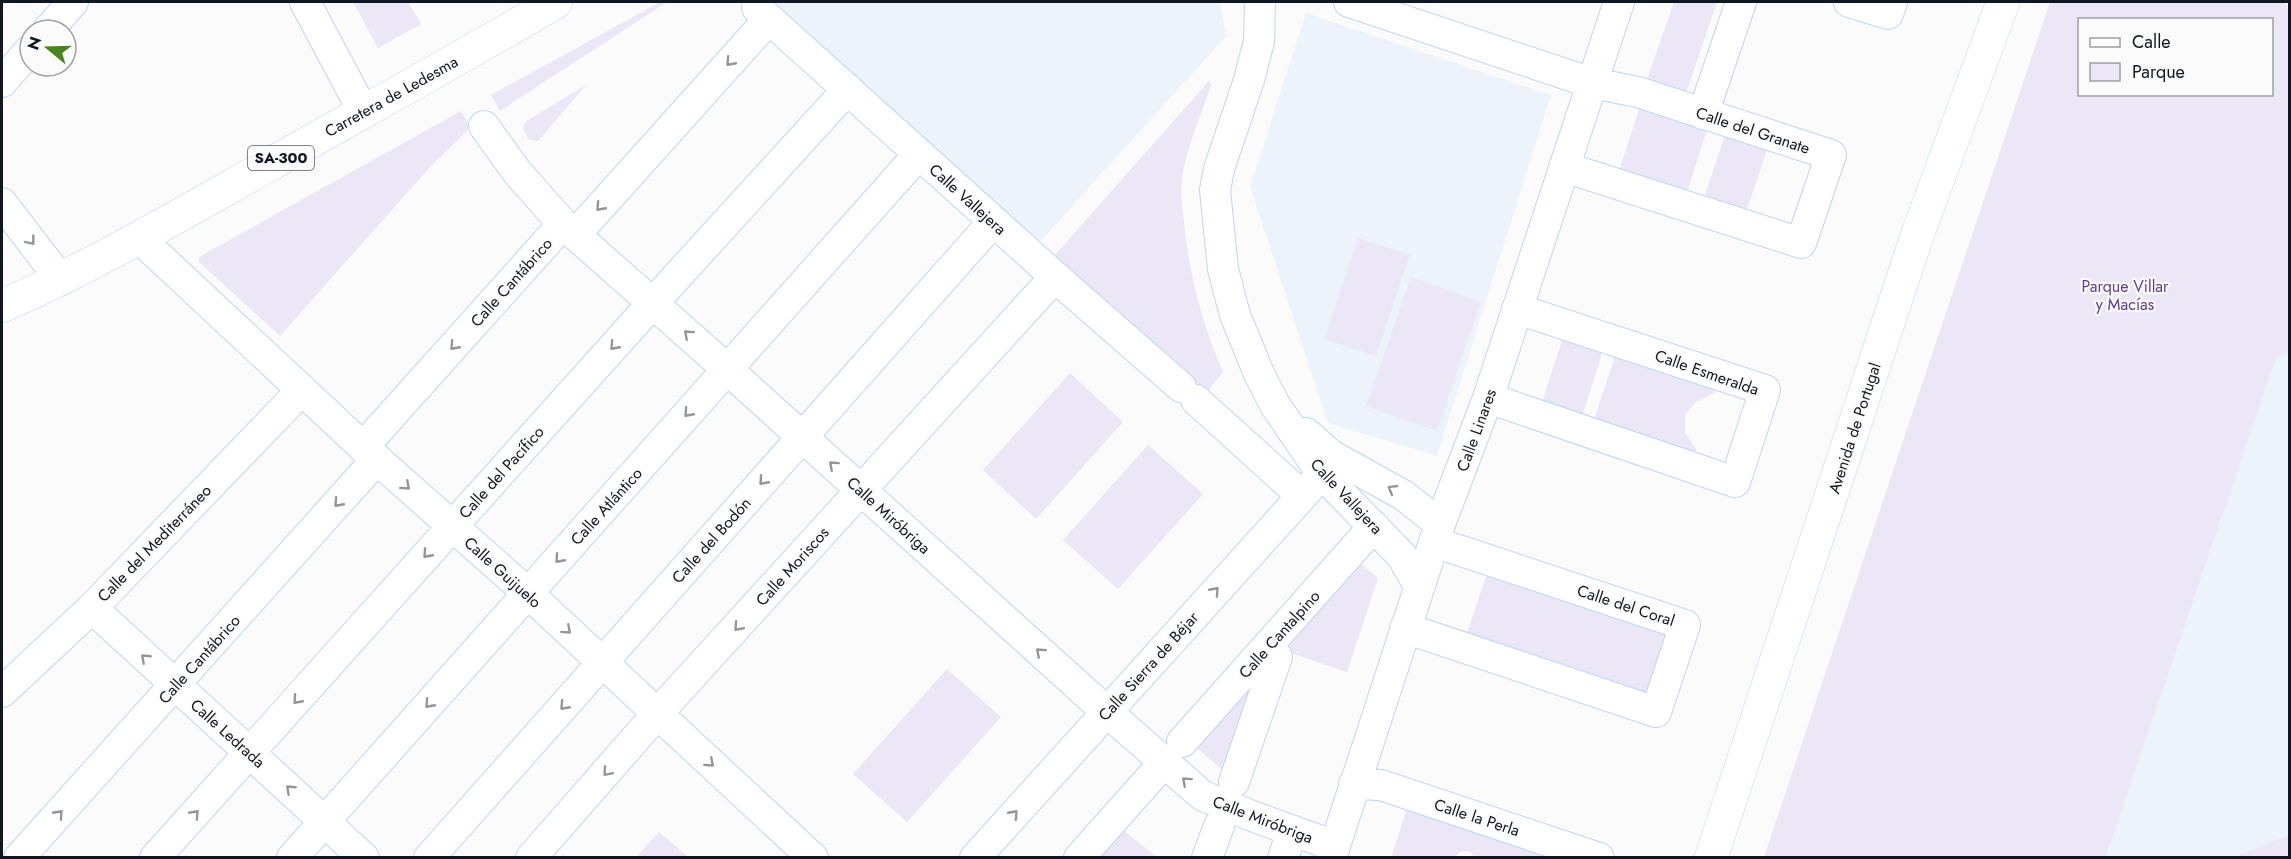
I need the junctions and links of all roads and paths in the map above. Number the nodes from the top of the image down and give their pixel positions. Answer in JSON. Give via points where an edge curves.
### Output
{"nodes":[{"id":1,"x":73,"y":2,"type":"edge"},
{"id":2,"x":305,"y":2,"type":"edge"},
{"id":3,"x":556,"y":2,"type":"edge"},
{"id":4,"x":1260,"y":2,"type":"edge"},
{"id":5,"x":1349,"y":2,"type":"edge"},
{"id":6,"x":1619,"y":2,"type":"edge"},
{"id":7,"x":1741,"y":2,"type":"edge"},
{"id":8,"x":1849,"y":2,"type":"edge"},
{"id":9,"x":1892,"y":2,"type":"edge"},
{"id":10,"x":2003,"y":2,"type":"edge"},
{"id":11,"x":763,"y":14,"type":"joint"},
{"id":12,"x":59,"y":18,"type":"edge"},
{"id":13,"x":18,"y":64,"type":"edge"},
{"id":14,"x":2,"y":82,"type":"edge"},
{"id":15,"x":1592,"y":83,"type":"junction"},
{"id":16,"x":848,"y":89,"type":"junction"},
{"id":17,"x":363,"y":111,"type":"junction"},
{"id":18,"x":1703,"y":114,"type":"junction"},
{"id":19,"x":484,"y":126,"type":"dead end"},
{"id":20,"x":919,"y":154,"type":"junction"},
{"id":21,"x":1564,"y":167,"type":"junction"},
{"id":22,"x":2,"y":203,"type":"edge"},
{"id":23,"x":993,"y":222,"type":"junction"},
{"id":24,"x":569,"y":229,"type":"junction"},
{"id":25,"x":139,"y":238,"type":"junction"},
{"id":26,"x":1055,"y":277,"type":"junction"},
{"id":27,"x":61,"y":280,"type":"junction"},
{"id":28,"x":653,"y":303,"type":"junction"},
{"id":29,"x":2,"y":306,"type":"edge"},
{"id":30,"x":1517,"y":309,"type":"junction"},
{"id":31,"x":727,"y":369,"type":"junction"},
{"id":32,"x":303,"y":390,"type":"junction"},
{"id":33,"x":1488,"y":398,"type":"junction"},
{"id":34,"x":1275,"y":405,"type":"junction"},
{"id":35,"x":802,"y":437,"type":"junction"},
{"id":36,"x":370,"y":453,"type":"junction"},
{"id":37,"x":1322,"y":474,"type":"junction"},
{"id":38,"x":861,"y":490,"type":"junction"},
{"id":39,"x":1301,"y":495,"type":"junction"},
{"id":40,"x":1374,"y":526,"type":"junction"},
{"id":41,"x":452,"y":527,"type":"junction"},
{"id":42,"x":1437,"y":533,"type":"junction"},
{"id":43,"x":1419,"y":586,"type":"junction"},
{"id":44,"x":528,"y":594,"type":"junction"},
{"id":45,"x":92,"y":608,"type":"junction"},
{"id":46,"x":1406,"y":628,"type":"junction"},
{"id":47,"x":1277,"y":657,"type":"dead end"},
{"id":48,"x":603,"y":662,"type":"junction"},
{"id":49,"x":175,"y":685,"type":"junction"},
{"id":50,"x":2,"y":692,"type":"edge"},
{"id":51,"x":1107,"y":712,"type":"junction"},
{"id":52,"x":657,"y":714,"type":"junction"},
{"id":53,"x":1182,"y":742,"type":"dead end"},
{"id":54,"x":250,"y":753,"type":"junction"},
{"id":55,"x":1154,"y":774,"type":"dead end"},
{"id":56,"x":1234,"y":782,"type":"dead end"},
{"id":57,"x":1354,"y":784,"type":"junction"},
{"id":58,"x":325,"y":822,"type":"junction"},
{"id":59,"x":1219,"y":826,"type":"dead end"},
{"id":60,"x":1287,"y":844,"type":"edge"},
{"id":61,"x":1333,"y":852,"type":"edge"},
{"id":62,"x":19,"y":858,"type":"edge"},
{"id":63,"x":156,"y":858,"type":"edge"},
{"id":64,"x":292,"y":858,"type":"edge"},
{"id":65,"x":364,"y":858,"type":"edge"},
{"id":66,"x":429,"y":858,"type":"edge"},
{"id":67,"x":531,"y":858,"type":"edge"},
{"id":68,"x":813,"y":858,"type":"edge"},
{"id":69,"x":975,"y":858,"type":"edge"},
{"id":70,"x":1078,"y":858,"type":"edge"},
{"id":71,"x":1207,"y":858,"type":"edge"},
{"id":72,"x":1599,"y":858,"type":"edge"},
{"id":73,"x":1712,"y":858,"type":"edge"}],
"edges":[{"from":1,"to":12,"type":"street"},
{"from":2,"to":17,"type":"street"},
{"from":3,"to":17,"type":"main road","name":"Carretera de Ledesma","number":"SA-300"},
{"from":4,"to":34,"type":"street","name":"Calle Vallejera","via":[[1259,41],[1215,190],[1224,269],[1235,315]]},
{"from":5,"to":15,"type":"street","name":"Calle del Granate"},
{"from":6,"to":15,"type":"street","name":"Calle Linares"},
{"from":7,"to":18,"type":"street"},
{"from":8,"to":9,"type":"street","via":[[1888,14]]},
{"from":10,"to":73,"type":"main road","name":"Avenida de Portugal","via":[[1917,236]]},
{"from":11,"to":16,"type":"street","name":"Calle Vallejera"},
{"from":11,"to":24,"type":"street","name":"Calle Cantábrico","one_way":true},
{"from":13,"to":14,"type":"street"},
{"from":15,"to":18,"type":"street","name":"Calle del Granate","via":[[1638,92]]},
{"from":15,"to":21,"type":"street","name":"Calle Linares"},
{"from":16,"to":20,"type":"street","name":"Calle Vallejera"},
{"from":16,"to":28,"type":"street","name":"Calle del Pacífico"},
{"from":17,"to":25,"type":"main road","name":"Carretera de Ledesma","number":"SA-300"},
{"from":18,"to":21,"type":"street","name":"Calle del Granate","via":[[1831,154],[1801,243]]},
{"from":19,"to":24,"type":"street","name":"Calle Miróbriga","via":[[517,172]]},
{"from":20,"to":23,"type":"street","name":"Calle Vallejera"},
{"from":20,"to":31,"type":"street","name":"Calle Atlántico"},
{"from":21,"to":30,"type":"street","name":"Calle Linares"},
{"from":22,"to":27,"type":"street","one_way":true},
{"from":23,"to":26,"type":"street","name":"Calle Vallejera"},
{"from":23,"to":35,"type":"street","name":"Calle del Bodón"},
{"from":24,"to":28,"type":"street","name":"Calle Miróbriga"},
{"from":24,"to":36,"type":"street","name":"Calle Cantábrico","one_way":true},
{"from":25,"to":27,"type":"main road","name":"Carretera de Ledesma","number":"SA-300"},
{"from":25,"to":32,"type":"street","name":"Calle Guijuelo"},
{"from":26,"to":38,"type":"street","name":"Calle Moriscos"},
{"from":26,"to":39,"type":"street","name":"Calle Vallejera"},
{"from":27,"to":29,"type":"main road","name":"Carretera de Ledesma","number":"SA-300"},
{"from":31,"to":28,"type":"street","name":"Calle Miróbriga","one_way":true},
{"from":28,"to":41,"type":"street","name":"Calle del Pacífico","one_way":true},
{"from":30,"to":33,"type":"street","name":"Calle Linares"},
{"from":30,"to":33,"type":"street","name":"Calle Esmeralda","via":[[1765,390],[1736,482]]},
{"from":31,"to":35,"type":"street","name":"Calle Miróbriga"},
{"from":31,"to":44,"type":"street","name":"Calle Atlántico","one_way":true},
{"from":32,"to":36,"type":"street","name":"Calle Guijuelo"},
{"from":32,"to":45,"type":"street","name":"Calle del Mediterráneo"},
{"from":33,"to":42,"type":"street","name":"Calle Linares"},
{"from":34,"to":37,"type":"street","name":"Calle Vallejera"},
{"from":42,"to":34,"type":"street","name":"Calle Vallejera","one_way":true,"via":[[1403,495],[1331,456]]},
{"from":38,"to":35,"type":"street","name":"Calle Miróbriga","one_way":true},
{"from":35,"to":48,"type":"street","name":"Calle del Bodón","one_way":true},
{"from":36,"to":41,"type":"street","name":"Calle Guijuelo","one_way":true},
{"from":36,"to":49,"type":"street","name":"Calle Cantábrico","one_way":true},
{"from":37,"to":39,"type":"street","name":"Calle Sierra de Béjar"},
{"from":37,"to":40,"type":"street","name":"Calle Vallejera"},
{"from":51,"to":38,"type":"street","name":"Calle Miróbriga","one_way":true},
{"from":38,"to":52,"type":"street","name":"Calle Moriscos","one_way":true},
{"from":51,"to":39,"type":"street","name":"Calle Sierra de Béjar","one_way":true},
{"from":40,"to":43,"type":"street","name":"Calle Vallejera","via":[[1402,556]]},
{"from":40,"to":53,"type":"street","name":"Calle Cantalpino"},
{"from":41,"to":44,"type":"street","name":"Calle Guijuelo"},
{"from":41,"to":54,"type":"street","name":"Calle del Pacífico","one_way":true},
{"from":42,"to":43,"type":"street","name":"Calle Linares"},
{"from":42,"to":46,"type":"street","name":"Calle del Coral","via":[[1685,625],[1656,712]]},
{"from":43,"to":46,"type":"street","name":"Calle Linares"},
{"from":44,"to":48,"type":"street","name":"Calle Guijuelo","one_way":true},
{"from":44,"to":58,"type":"street","name":"Calle Atlántico","one_way":true},
{"from":49,"to":45,"type":"street","name":"Calle Ledrada","one_way":true},
{"from":45,"to":50,"type":"street","name":"Calle del Mediterráneo"},
{"from":46,"to":57,"type":"street","name":"Calle Linares"},
{"from":47,"to":56,"type":"street"},
{"from":48,"to":52,"type":"street","name":"Calle Guijuelo"},
{"from":48,"to":66,"type":"street","name":"Calle del Bodón","one_way":true},
{"from":49,"to":54,"type":"street","name":"Calle Ledrada"},
{"from":62,"to":49,"type":"street","name":"Calle Cantábrico","one_way":true},
{"from":60,"to":51,"type":"street","name":"Calle Miróbriga","one_way":true,"via":[[1203,796]]},
{"from":69,"to":51,"type":"street","name":"Calle Sierra de Béjar","one_way":true},
{"from":52,"to":67,"type":"street","name":"Calle Moriscos","one_way":true},
{"from":52,"to":68,"type":"street","name":"Calle Guijuelo","one_way":true},
{"from":58,"to":54,"type":"street","name":"Calle Ledrada","one_way":true},
{"from":63,"to":54,"type":"street","name":"Calle del Pacífico","one_way":true},
{"from":55,"to":70,"type":"street"},
{"from":57,"to":61,"type":"street","name":"Calle Linares"},
{"from":57,"to":72,"type":"street","name":"Calle la Perla","via":[[1381,785]]},
{"from":58,"to":64,"type":"street","name":"Calle Atlántico"},
{"from":58,"to":65,"type":"street","name":"Calle Ledrada"},
{"from":59,"to":71,"type":"street"},
{"from":60,"to":61,"type":"street","name":"Calle Miróbriga"}]}
